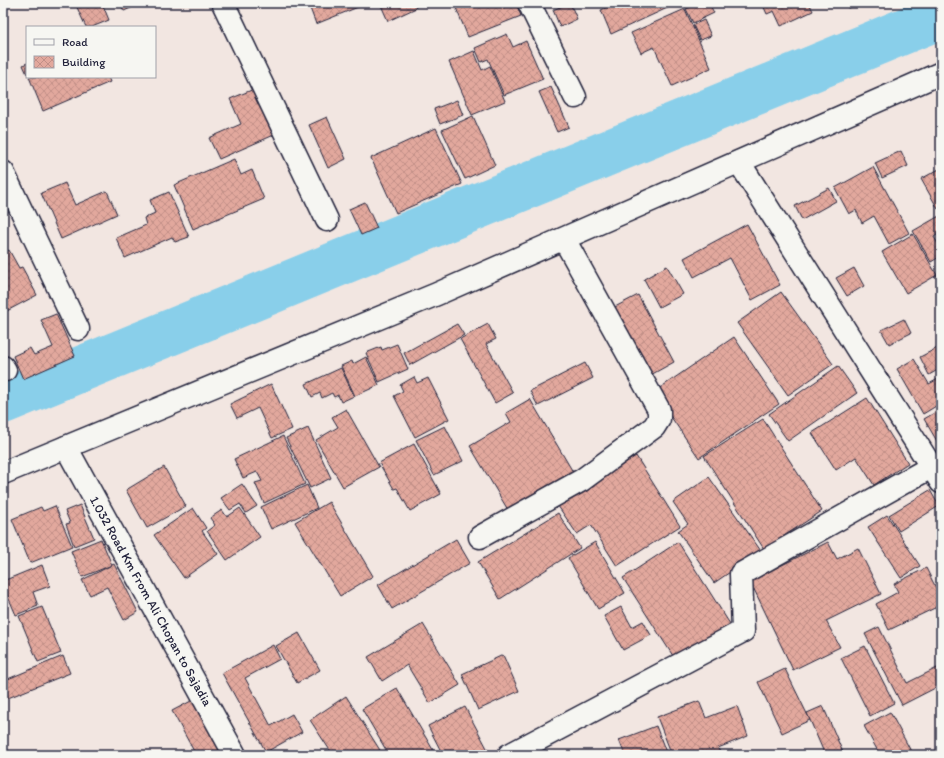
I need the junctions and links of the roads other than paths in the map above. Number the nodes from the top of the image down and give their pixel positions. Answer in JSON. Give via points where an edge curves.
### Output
{"nodes":[{"id":1,"x":223,"y":3,"type":"edge"},
{"id":2,"x":529,"y":3,"type":"edge"},
{"id":3,"x":941,"y":73,"type":"edge"},
{"id":4,"x":575,"y":97,"type":"dead end"},
{"id":5,"x":739,"y":162,"type":"junction"},
{"id":6,"x":3,"y":172,"type":"edge"},
{"id":7,"x":327,"y":220,"type":"dead end"},
{"id":8,"x":564,"y":239,"type":"junction"},
{"id":9,"x":78,"y":329,"type":"dead end"},
{"id":10,"x":66,"y":447,"type":"junction"},
{"id":11,"x":3,"y":473,"type":"edge"},
{"id":12,"x":936,"y":474,"type":"edge"},
{"id":13,"x":480,"y":537,"type":"dead end"},
{"id":14,"x":235,"y":755,"type":"edge"},
{"id":15,"x":509,"y":755,"type":"edge"}],
"edges":[{"from":1,"to":7,"type":"street"},
{"from":2,"to":4,"type":"street"},
{"from":3,"to":5,"type":"street"},
{"from":5,"to":8,"type":"street"},
{"from":5,"to":12,"type":"street"},
{"from":6,"to":9,"type":"street"},
{"from":8,"to":10,"type":"street"},
{"from":8,"to":13,"type":"street","via":[[659,410],[659,419],[654,427],[582,480]]},
{"from":10,"to":11,"type":"street"},
{"from":10,"to":14,"type":"street","name":"1.032 Road Km From Ali Chopan to Sajadia"},
{"from":12,"to":15,"type":"street","via":[[741,574],[743,631]]}]}
